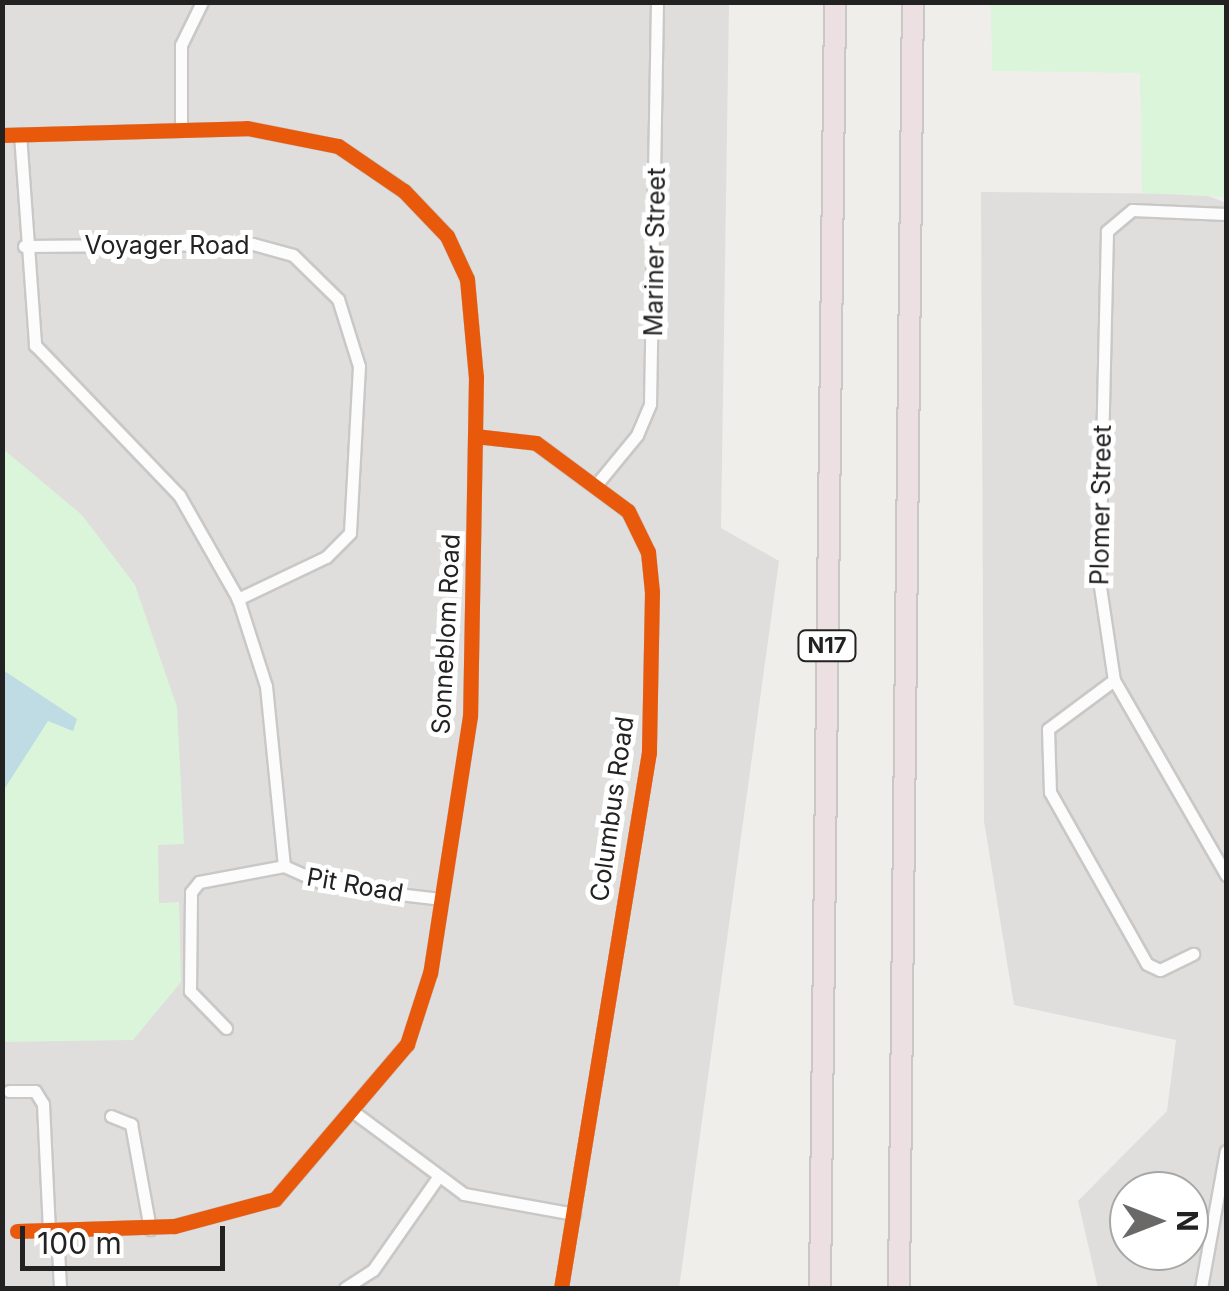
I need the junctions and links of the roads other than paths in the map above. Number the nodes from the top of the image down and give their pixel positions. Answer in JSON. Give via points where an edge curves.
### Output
{"nodes":[{"id":1,"x":202,"y":2,"type":"edge"},
{"id":2,"x":657,"y":2,"type":"edge"},
{"id":3,"x":835,"y":2,"type":"edge"},
{"id":4,"x":913,"y":2,"type":"edge"},
{"id":5,"x":182,"y":128,"type":"junction"},
{"id":6,"x":3,"y":134,"type":"edge"},
{"id":7,"x":20,"y":134,"type":"junction"},
{"id":8,"x":1226,"y":214,"type":"edge"},
{"id":9,"x":24,"y":246,"type":"junction"},
{"id":10,"x":475,"y":436,"type":"junction"},
{"id":11,"x":596,"y":485,"type":"junction"},
{"id":12,"x":238,"y":599,"type":"junction"},
{"id":13,"x":1114,"y":680,"type":"junction"},
{"id":14,"x":284,"y":866,"type":"junction"},
{"id":15,"x":1226,"y":875,"type":"edge"},
{"id":16,"x":441,"y":899,"type":"junction"},
{"id":17,"x":1193,"y":954,"type":"dead end"},
{"id":18,"x":226,"y":1028,"type":"dead end"},
{"id":19,"x":9,"y":1091,"type":"dead end"},
{"id":20,"x":355,"y":1113,"type":"junction"},
{"id":21,"x":111,"y":1116,"type":"dead end"},
{"id":22,"x":1226,"y":1152,"type":"edge"},
{"id":23,"x":436,"y":1180,"type":"junction"},
{"id":24,"x":574,"y":1214,"type":"junction"},
{"id":25,"x":150,"y":1229,"type":"junction"},
{"id":26,"x":53,"y":1230,"type":"junction"},
{"id":27,"x":16,"y":1231,"type":"dead end"},
{"id":28,"x":60,"y":1288,"type":"edge"},
{"id":29,"x":345,"y":1288,"type":"edge"},
{"id":30,"x":561,"y":1288,"type":"edge"},
{"id":31,"x":820,"y":1288,"type":"edge"},
{"id":32,"x":899,"y":1288,"type":"edge"},
{"id":33,"x":1201,"y":1288,"type":"edge"}],
"edges":[{"from":1,"to":5,"type":"street","via":[[181,45]]},
{"from":2,"to":11,"type":"street","name":"Mariner Street","via":[[650,404],[637,436]]},
{"from":3,"to":31,"type":"highway","number":"N17"},
{"from":4,"to":32,"type":"highway"},
{"from":5,"to":7,"type":"street","name":"Sonneblom Road"},
{"from":5,"to":10,"type":"street","name":"Sonneblom Road","via":[[308,135],[368,164],[425,211],[468,279]]},
{"from":6,"to":7,"type":"street","name":"Sonneblom Road"},
{"from":7,"to":9,"type":"street"},
{"from":8,"to":13,"type":"street","name":"Plomer Street","via":[[1132,210],[1107,231],[1099,580]]},
{"from":9,"to":12,"type":"street","via":[[30,330],[42,358],[179,494]]},
{"from":9,"to":12,"type":"street","name":"Voyager Road","via":[[253,244],[292,256],[338,298],[359,366],[350,533],[326,558]]},
{"from":10,"to":11,"type":"street","name":"Columbus Road","via":[[536,443]]},
{"from":10,"to":16,"type":"street","name":"Sonneblom Road","via":[[474,666]]},
{"from":11,"to":24,"type":"street","name":"Columbus Road","via":[[628,511],[648,552],[651,696]]},
{"from":12,"to":14,"type":"street","via":[[268,700]]},
{"from":13,"to":15,"type":"street","name":"Plomer Street"},
{"from":13,"to":17,"type":"street","via":[[1048,729],[1050,792],[1146,964],[1160,970]]},
{"from":14,"to":16,"type":"street","name":"Pit Road","via":[[329,886]]},
{"from":14,"to":18,"type":"street","name":"Pit Road","via":[[199,882],[191,892],[190,991]]},
{"from":16,"to":20,"type":"street","name":"Sonneblom Road","via":[[420,1012]]},
{"from":19,"to":26,"type":"street","via":[[34,1091],[43,1104]]},
{"from":20,"to":23,"type":"street"},
{"from":20,"to":25,"type":"street","name":"Sonneblom Road","via":[[275,1200],[220,1220]]},
{"from":21,"to":25,"type":"street","via":[[131,1124]]},
{"from":22,"to":33,"type":"street"},
{"from":23,"to":24,"type":"street","via":[[492,1201]]},
{"from":23,"to":29,"type":"street","via":[[373,1270]]},
{"from":24,"to":30,"type":"street","name":"Columbus Road"},
{"from":25,"to":26,"type":"street","name":"Sonneblom Road"},
{"from":26,"to":27,"type":"street","name":"Sonneblom Road"},
{"from":26,"to":28,"type":"street"}]}
